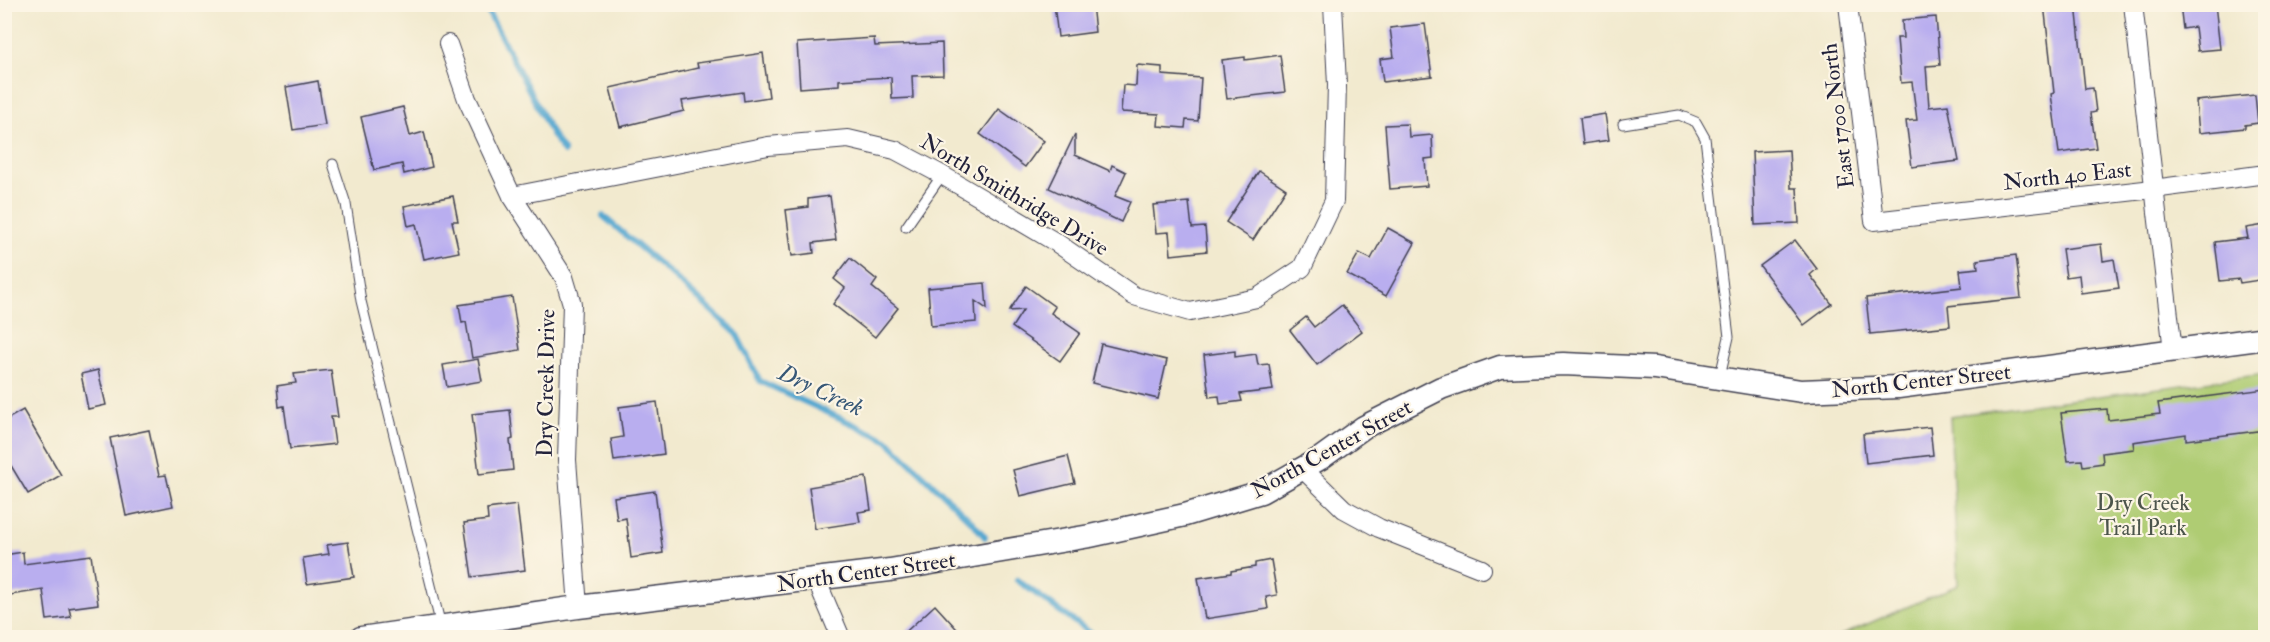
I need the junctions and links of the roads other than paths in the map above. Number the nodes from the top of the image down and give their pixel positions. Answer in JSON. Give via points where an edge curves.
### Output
{"nodes":[{"id":1,"x":1333,"y":4,"type":"edge"},
{"id":2,"x":1848,"y":4,"type":"edge"},
{"id":3,"x":2133,"y":4,"type":"edge"},
{"id":4,"x":448,"y":45,"type":"dead end"},
{"id":5,"x":1623,"y":124,"type":"dead end"},
{"id":6,"x":333,"y":165,"type":"dead end"},
{"id":7,"x":2265,"y":174,"type":"edge"},
{"id":8,"x":942,"y":175,"type":"junction"},
{"id":9,"x":2153,"y":189,"type":"junction"},
{"id":10,"x":512,"y":196,"type":"junction"},
{"id":11,"x":1874,"y":221,"type":"joint"},
{"id":12,"x":906,"y":227,"type":"dead end"},
{"id":13,"x":2265,"y":338,"type":"edge"},
{"id":14,"x":2173,"y":351,"type":"junction"},
{"id":15,"x":1720,"y":376,"type":"junction"},
{"id":16,"x":1303,"y":469,"type":"junction"},
{"id":17,"x":1482,"y":569,"type":"dead end"},
{"id":18,"x":816,"y":579,"type":"junction"},
{"id":19,"x":578,"y":607,"type":"junction"},
{"id":20,"x":441,"y":626,"type":"junction"},
{"id":21,"x":361,"y":638,"type":"edge"},
{"id":22,"x":841,"y":638,"type":"edge"}],
"edges":[{"from":1,"to":8,"type":"street","name":"North Smithridge Drive","via":[[1337,85],[1334,201],[1302,268],[1257,298],[1190,312],[1134,296],[1058,243]]},
{"from":2,"to":11,"type":"street","name":"East 1700 North"},
{"from":3,"to":9,"type":"street"},
{"from":4,"to":10,"type":"street","name":"Dry Creek Drive","via":[[467,99]]},
{"from":5,"to":15,"type":"lane","via":[[1679,115],[1696,122],[1705,138],[1729,337]]},
{"from":6,"to":20,"type":"lane","via":[[346,204],[359,295]]},
{"from":7,"to":9,"type":"street","name":"North 40 East"},
{"from":8,"to":10,"type":"street","name":"North Smithridge Drive","via":[[895,150],[848,140],[768,146]]},
{"from":8,"to":12,"type":"lane"},
{"from":9,"to":11,"type":"street","name":"North 40 East"},
{"from":9,"to":14,"type":"street"},
{"from":10,"to":19,"type":"street","name":"Dry Creek Drive","via":[[564,277],[572,304],[567,460]]},
{"from":13,"to":14,"type":"street","name":"North Center Street"},
{"from":14,"to":15,"type":"street","name":"North Center Street","via":[[1898,387],[1801,391]]},
{"from":15,"to":16,"type":"street","name":"North Center Street","via":[[1643,367],[1500,367],[1441,388],[1364,427]]},
{"from":16,"to":17,"type":"street","via":[[1344,509],[1379,528]]},
{"from":16,"to":18,"type":"street","name":"North Center Street","via":[[1262,492],[1164,520],[1031,547]]},
{"from":18,"to":19,"type":"street","name":"North Center Street"},
{"from":18,"to":22,"type":"street"},
{"from":19,"to":20,"type":"street","name":"North Center Street"},
{"from":20,"to":21,"type":"street","name":"North Center Street"}]}
